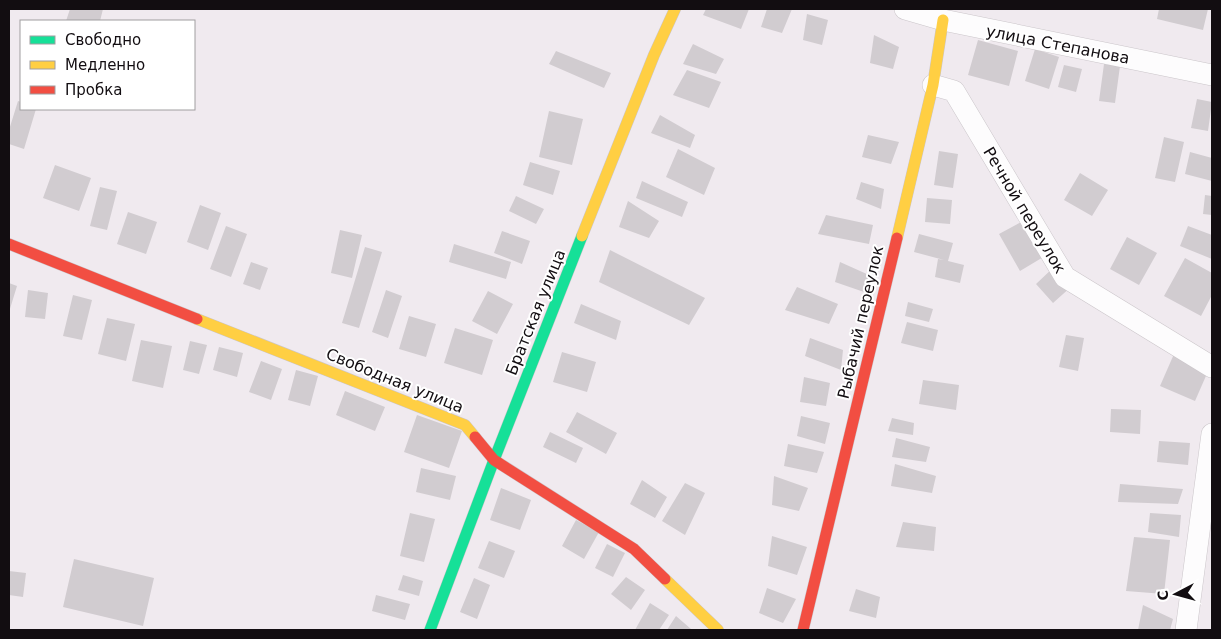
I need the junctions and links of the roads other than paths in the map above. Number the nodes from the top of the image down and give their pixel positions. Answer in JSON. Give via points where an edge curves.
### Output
{"nodes":[{"id":1,"x":675,"y":9,"type":"edge"},
{"id":2,"x":905,"y":9,"type":"edge"},
{"id":3,"x":943,"y":20,"type":"junction"},
{"id":4,"x":1212,"y":75,"type":"edge"},
{"id":5,"x":933,"y":85,"type":"junction"},
{"id":6,"x":9,"y":244,"type":"edge"},
{"id":7,"x":1212,"y":367,"type":"edge"},
{"id":8,"x":1212,"y":434,"type":"edge"},
{"id":9,"x":494,"y":460,"type":"junction"},
{"id":10,"x":430,"y":630,"type":"edge"},
{"id":11,"x":718,"y":630,"type":"edge"},
{"id":12,"x":803,"y":630,"type":"edge"},
{"id":13,"x":1186,"y":630,"type":"edge"}],
"edges":[{"from":1,"to":9,"type":"street","name":"Братская улица"},
{"from":2,"to":3,"type":"street","name":"улица Степанова"},
{"from":3,"to":4,"type":"street","name":"улица Степанова"},
{"from":3,"to":5,"type":"street","name":"Рыбачий переулок"},
{"from":5,"to":7,"type":"street","name":"Речной переулок","via":[[954,91],[1065,277]]},
{"from":5,"to":12,"type":"street","name":"Рыбачий переулок"},
{"from":6,"to":9,"type":"street","name":"Свободная улица","via":[[465,425]]},
{"from":8,"to":13,"type":"street"},
{"from":9,"to":10,"type":"street","name":"Братская улица"},
{"from":9,"to":11,"type":"street","name":"Свободная улица","via":[[634,549]]}]}
